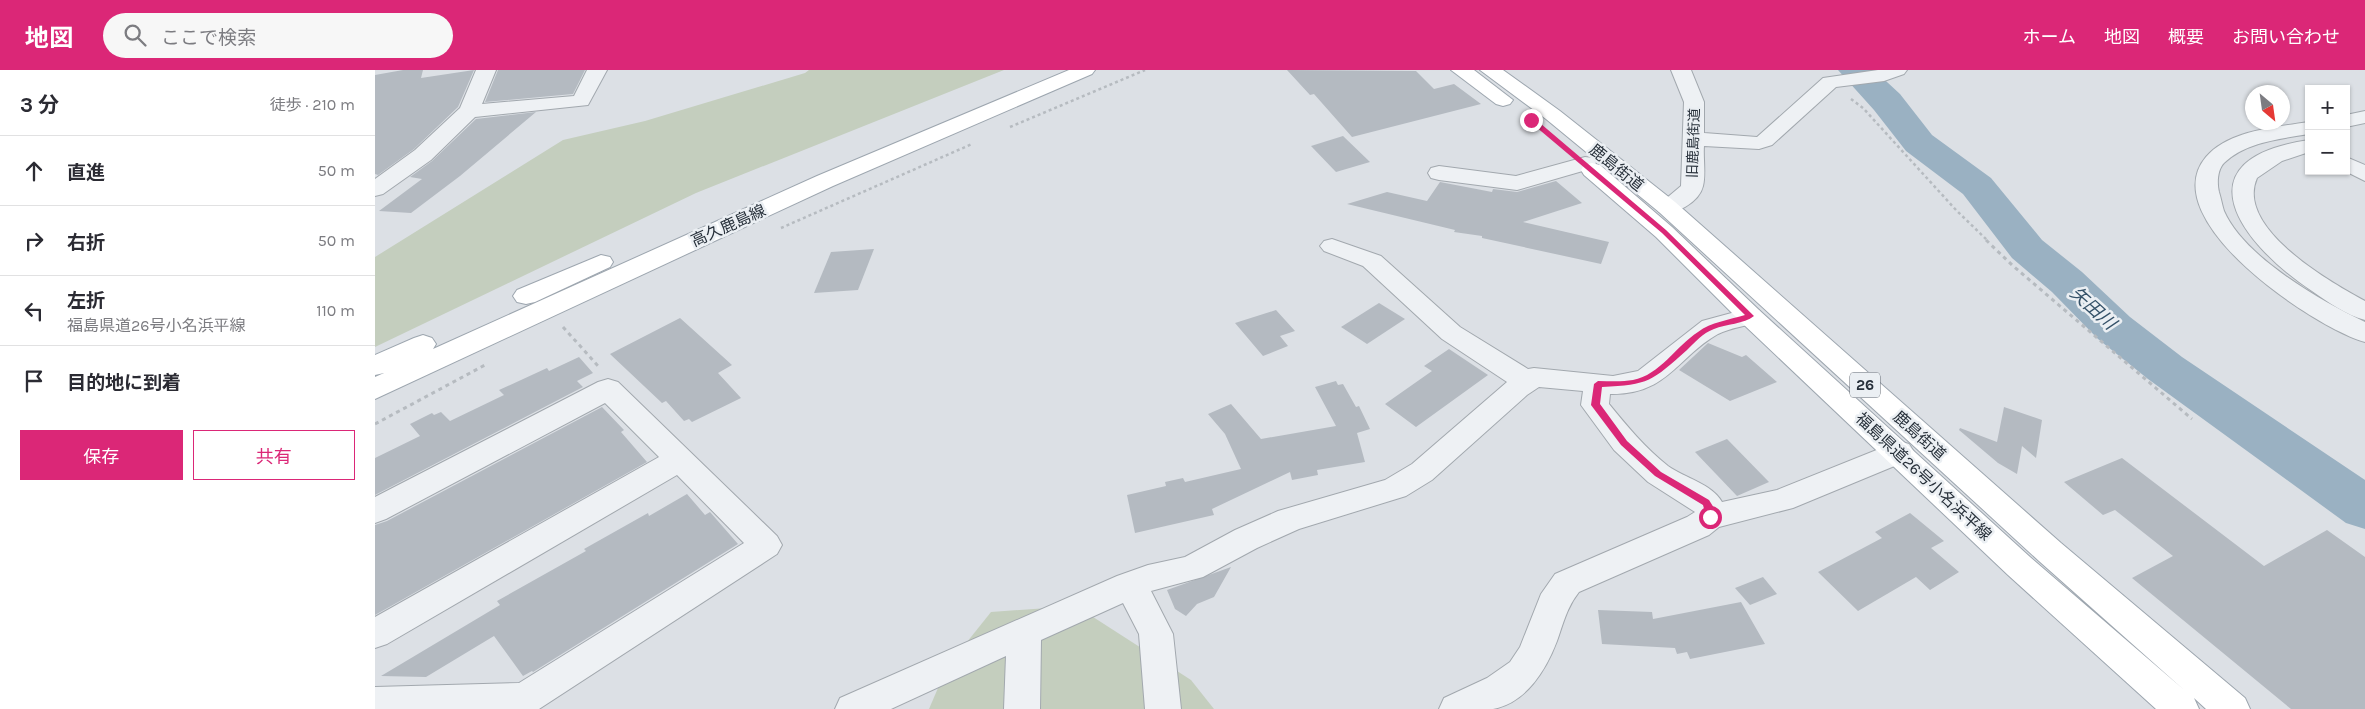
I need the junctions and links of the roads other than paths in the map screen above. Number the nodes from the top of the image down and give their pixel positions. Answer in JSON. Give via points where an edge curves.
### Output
{"nodes":[{"id":1,"x":486,"y":70,"type":"edge"},
{"id":2,"x":597,"y":70,"type":"edge"},
{"id":3,"x":1055,"y":70,"type":"edge"},
{"id":4,"x":1085,"y":70,"type":"edge"},
{"id":5,"x":1461,"y":70,"type":"edge"},
{"id":6,"x":1490,"y":70,"type":"edge"},
{"id":7,"x":1681,"y":70,"type":"edge"},
{"id":8,"x":1897,"y":70,"type":"edge"},
{"id":9,"x":469,"y":111,"type":"junction"},
{"id":10,"x":2365,"y":117,"type":"edge"},
{"id":11,"x":2350,"y":120,"type":"edge"},
{"id":12,"x":2305,"y":136,"type":"edge"},
{"id":13,"x":1694,"y":139,"type":"junction"},
{"id":14,"x":1585,"y":163,"type":"junction"},
{"id":15,"x":2350,"y":165,"type":"edge"},
{"id":16,"x":1439,"y":173,"type":"dead end"},
{"id":17,"x":2365,"y":174,"type":"edge"},
{"id":18,"x":375,"y":189,"type":"edge"},
{"id":19,"x":1667,"y":207,"type":"junction"},
{"id":20,"x":1332,"y":246,"type":"dead end"},
{"id":21,"x":2365,"y":312,"type":"edge"},
{"id":22,"x":1750,"y":316,"type":"junction"},
{"id":23,"x":2365,"y":333,"type":"edge"},
{"id":24,"x":375,"y":366,"type":"edge"},
{"id":25,"x":1527,"y":381,"type":"junction"},
{"id":26,"x":1598,"y":384,"type":"junction"},
{"id":27,"x":375,"y":389,"type":"edge"},
{"id":28,"x":1899,"y":452,"type":"junction"},
{"id":29,"x":679,"y":460,"type":"junction"},
{"id":30,"x":375,"y":511,"type":"edge"},
{"id":31,"x":1710,"y":517,"type":"junction"},
{"id":32,"x":1129,"y":585,"type":"junction"},
{"id":33,"x":1024,"y":631,"type":"junction"},
{"id":34,"x":375,"y":634,"type":"edge"},
{"id":35,"x":375,"y":703,"type":"edge"},
{"id":36,"x":853,"y":709,"type":"edge"},
{"id":37,"x":1022,"y":709,"type":"edge"},
{"id":38,"x":1163,"y":709,"type":"edge"},
{"id":39,"x":1457,"y":709,"type":"edge"},
{"id":40,"x":2181,"y":709,"type":"edge"},
{"id":41,"x":2232,"y":709,"type":"edge"}],
"edges":[{"from":1,"to":9,"type":"street"},
{"from":2,"to":9,"type":"street","via":[[581,101]]},
{"from":3,"to":24,"type":"main road","name":"高久鹿島線","via":[[590,267]]},
{"from":4,"to":27,"type":"main road","name":"高久鹿島線","via":[[825,181]]},
{"from":5,"to":14,"type":"main road","name":"福島県道26号小名浜平線","number":"26"},
{"from":6,"to":19,"type":"main road","name":"鹿島街道","number":"26","via":[[1553,115]]},
{"from":7,"to":13,"type":"street","name":"旧鹿島街道","via":[[1694,102]]},
{"from":8,"to":13,"type":"street","via":[[1884,75],[1830,82],[1759,144]]},
{"from":9,"to":18,"type":"street","via":[[423,155]]},
{"from":10,"to":11,"type":"street"},
{"from":12,"to":21,"type":"street","via":[[2248,172],[2243,181],[2243,200],[2261,233],[2277,252],[2318,284]]},
{"from":12,"to":23,"type":"street","via":[[2276,132],[2245,142],[2215,160],[2209,171],[2207,193],[2226,231],[2267,274],[2320,310]]},
{"from":13,"to":19,"type":"street","name":"旧鹿島街道","via":[[1692,187],[1683,198]]},
{"from":14,"to":16,"type":"street","via":[[1517,183]]},
{"from":14,"to":22,"type":"main road","name":"福島県道26号小名浜平線","number":"26","via":[[1664,232]]},
{"from":15,"to":17,"type":"street"},
{"from":19,"to":41,"type":"main road","name":"鹿島街道","number":"26","via":[[2050,552]]},
{"from":20,"to":25,"type":"street","via":[[1372,261],[1451,333]]},
{"from":22,"to":26,"type":"street","via":[[1711,327],[1699,334],[1645,379],[1632,383]]},
{"from":22,"to":28,"type":"main road","name":"福島県道26号小名浜平線","number":"26"},
{"from":25,"to":26,"type":"street","via":[[1534,377]]},
{"from":25,"to":32,"type":"street","via":[[1422,472],[1395,488],[1289,520],[1193,568]]},
{"from":26,"to":31,"type":"street","via":[[1595,405],[1624,443],[1658,474],[1706,502]]},
{"from":28,"to":31,"type":"street","via":[[1782,500]]},
{"from":28,"to":40,"type":"main road","name":"福島県道26号小名浜平線","number":"26","via":[[2019,566]]},
{"from":29,"to":30,"type":"street","via":[[608,389]]},
{"from":29,"to":34,"type":"street"},
{"from":29,"to":35,"type":"street","via":[[766,545],[524,700]]},
{"from":31,"to":39,"type":"street","via":[[1698,526],[1567,583],[1554,599],[1533,656],[1523,672],[1499,689]]},
{"from":32,"to":33,"type":"street"},
{"from":32,"to":38,"type":"street","via":[[1156,634]]},
{"from":33,"to":36,"type":"street"},
{"from":33,"to":37,"type":"street"}]}
